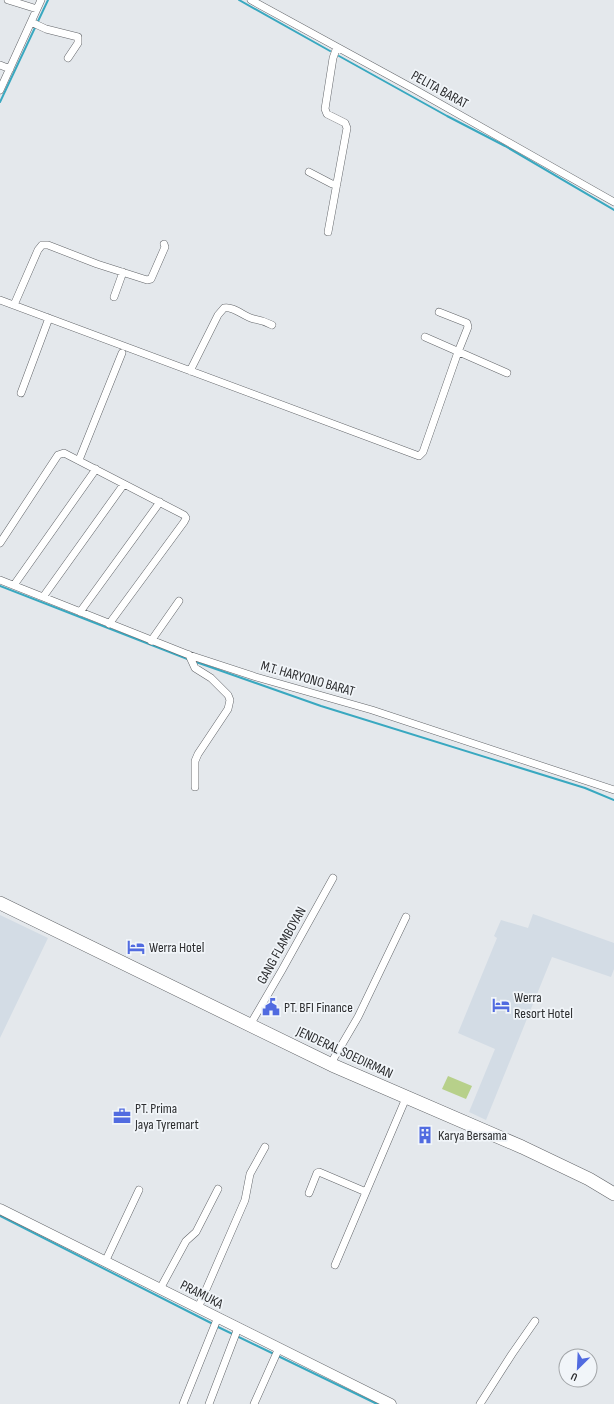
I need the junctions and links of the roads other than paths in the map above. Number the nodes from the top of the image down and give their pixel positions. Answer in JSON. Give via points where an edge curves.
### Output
{"nodes":[{"id":1,"x":8,"y":0,"type":"edge"},
{"id":2,"x":41,"y":0,"type":"edge"},
{"id":3,"x":252,"y":0,"type":"edge"},
{"id":4,"x":37,"y":9,"type":"junction"},
{"id":5,"x":31,"y":22,"type":"junction"},
{"id":6,"x":337,"y":47,"type":"junction"},
{"id":7,"x":68,"y":58,"type":"dead end"},
{"id":8,"x":0,"y":65,"type":"edge"},
{"id":9,"x":10,"y":69,"type":"junction"},
{"id":10,"x":0,"y":90,"type":"edge"},
{"id":11,"x":309,"y":172,"type":"dead end"},
{"id":12,"x":337,"y":184,"type":"junction"},
{"id":13,"x":614,"y":202,"type":"edge"},
{"id":14,"x":328,"y":232,"type":"dead end"},
{"id":15,"x":164,"y":244,"type":"dead end"},
{"id":16,"x":123,"y":272,"type":"junction"},
{"id":17,"x":114,"y":297,"type":"dead end"},
{"id":18,"x":0,"y":300,"type":"edge"},
{"id":19,"x":14,"y":305,"type":"junction"},
{"id":20,"x":439,"y":312,"type":"dead end"},
{"id":21,"x":49,"y":318,"type":"junction"},
{"id":22,"x":272,"y":325,"type":"dead end"},
{"id":23,"x":424,"y":337,"type":"dead end"},
{"id":24,"x":458,"y":352,"type":"junction"},
{"id":25,"x":122,"y":353,"type":"dead end"},
{"id":26,"x":190,"y":371,"type":"junction"},
{"id":27,"x":507,"y":373,"type":"dead end"},
{"id":28,"x":21,"y":393,"type":"dead end"},
{"id":29,"x":79,"y":460,"type":"junction"},
{"id":30,"x":96,"y":470,"type":"junction"},
{"id":31,"x":124,"y":484,"type":"junction"},
{"id":32,"x":160,"y":502,"type":"junction"},
{"id":33,"x":0,"y":543,"type":"edge"},
{"id":34,"x":0,"y":580,"type":"edge"},
{"id":35,"x":14,"y":585,"type":"junction"},
{"id":36,"x":43,"y":597,"type":"junction"},
{"id":37,"x":179,"y":601,"type":"dead end"},
{"id":38,"x":80,"y":612,"type":"junction"},
{"id":39,"x":110,"y":624,"type":"junction"},
{"id":40,"x":151,"y":641,"type":"junction"},
{"id":41,"x":189,"y":655,"type":"junction"},
{"id":42,"x":195,"y":787,"type":"dead end"},
{"id":43,"x":614,"y":790,"type":"edge"},
{"id":44,"x":333,"y":878,"type":"dead end"},
{"id":45,"x":0,"y":896,"type":"edge"},
{"id":46,"x":0,"y":903,"type":"edge"},
{"id":47,"x":34,"y":915,"type":"junction"},
{"id":48,"x":406,"y":917,"type":"dead end"},
{"id":49,"x":252,"y":1022,"type":"junction"},
{"id":50,"x":334,"y":1058,"type":"junction"},
{"id":51,"x":406,"y":1098,"type":"junction"},
{"id":52,"x":265,"y":1147,"type":"dead end"},
{"id":53,"x":614,"y":1186,"type":"edge"},
{"id":54,"x":218,"y":1189,"type":"dead end"},
{"id":55,"x":139,"y":1190,"type":"dead end"},
{"id":56,"x":366,"y":1192,"type":"junction"},
{"id":57,"x":309,"y":1193,"type":"dead end"},
{"id":58,"x":614,"y":1194,"type":"edge"},
{"id":59,"x":0,"y":1209,"type":"edge"},
{"id":60,"x":105,"y":1262,"type":"junction"},
{"id":61,"x":335,"y":1265,"type":"dead end"},
{"id":62,"x":160,"y":1289,"type":"junction"},
{"id":63,"x":198,"y":1308,"type":"junction"},
{"id":64,"x":535,"y":1321,"type":"dead end"},
{"id":65,"x":215,"y":1323,"type":"junction"},
{"id":66,"x":236,"y":1333,"type":"junction"},
{"id":67,"x":278,"y":1349,"type":"junction"},
{"id":68,"x":183,"y":1404,"type":"edge"},
{"id":69,"x":209,"y":1404,"type":"edge"},
{"id":70,"x":254,"y":1404,"type":"edge"},
{"id":71,"x":391,"y":1404,"type":"edge"},
{"id":72,"x":480,"y":1404,"type":"edge"}],
"edges":[{"from":1,"to":4,"type":"street"},
{"from":2,"to":4,"type":"street"},
{"from":3,"to":6,"type":"street","name":"PELITA BARAT"},
{"from":4,"to":5,"type":"street"},
{"from":5,"to":7,"type":"street","via":[[78,37],[78,43]]},
{"from":5,"to":9,"type":"street"},
{"from":6,"to":12,"type":"street","via":[[325,109],[329,116],[347,126]]},
{"from":6,"to":13,"type":"street","name":"PELITA BARAT"},
{"from":8,"to":9,"type":"street"},
{"from":9,"to":10,"type":"street"},
{"from":11,"to":12,"type":"street"},
{"from":12,"to":14,"type":"street"},
{"from":15,"to":16,"type":"street","via":[[151,279]]},
{"from":16,"to":17,"type":"street"},
{"from":16,"to":19,"type":"street","via":[[42,245]]},
{"from":18,"to":19,"type":"street"},
{"from":19,"to":21,"type":"street"},
{"from":20,"to":24,"type":"street","via":[[468,325]]},
{"from":21,"to":26,"type":"street"},
{"from":21,"to":28,"type":"street"},
{"from":22,"to":26,"type":"street","via":[[224,308]]},
{"from":23,"to":24,"type":"street"},
{"from":24,"to":26,"type":"street","via":[[423,452],[419,456]]},
{"from":24,"to":27,"type":"street"},
{"from":25,"to":29,"type":"street"},
{"from":29,"to":30,"type":"street"},
{"from":29,"to":33,"type":"street","via":[[64,453],[58,455]]},
{"from":30,"to":31,"type":"street"},
{"from":30,"to":35,"type":"street"},
{"from":31,"to":32,"type":"street"},
{"from":31,"to":36,"type":"street"},
{"from":32,"to":38,"type":"street"},
{"from":32,"to":39,"type":"street","via":[[186,518]]},
{"from":34,"to":35,"type":"street","name":"M.T. HARYONO BARAT"},
{"from":35,"to":36,"type":"street","name":"M.T. HARYONO BARAT"},
{"from":36,"to":38,"type":"street","name":"M.T. HARYONO BARAT"},
{"from":37,"to":40,"type":"street"},
{"from":38,"to":39,"type":"street","name":"M.T. HARYONO BARAT"},
{"from":39,"to":40,"type":"street","name":"M.T. HARYONO BARAT"},
{"from":40,"to":41,"type":"street","name":"M.T. HARYONO BARAT"},
{"from":41,"to":42,"type":"street","via":[[195,668],[211,678],[230,700],[228,709],[195,760]]},
{"from":41,"to":43,"type":"street","name":"M.T. HARYONO BARAT","via":[[372,710]]},
{"from":44,"to":49,"type":"street","name":"GANG FLAMBOYAN"},
{"from":45,"to":47,"type":"highway","name":"JENDERAL SOEDIRMAN"},
{"from":46,"to":47,"type":"highway","name":"JENDERAL SOEDIRMAN"},
{"from":47,"to":49,"type":"highway","name":"JENDERAL SOEDIRMAN"},
{"from":48,"to":50,"type":"street","via":[[358,1017]]},
{"from":49,"to":50,"type":"highway","name":"JENDERAL SOEDIRMAN"},
{"from":49,"to":51,"type":"highway","name":"JENDERAL SOEDIRMAN","via":[[332,1065]]},
{"from":50,"to":53,"type":"highway","name":"JENDERAL SOEDIRMAN","via":[[524,1141]]},
{"from":51,"to":56,"type":"street"},
{"from":51,"to":58,"type":"highway","name":"JENDERAL SOEDIRMAN","via":[[522,1147]]},
{"from":52,"to":63,"type":"street","via":[[250,1174],[245,1200]]},
{"from":54,"to":62,"type":"street","via":[[196,1232],[186,1241]]},
{"from":55,"to":60,"type":"street"},
{"from":56,"to":57,"type":"street","via":[[319,1172]]},
{"from":56,"to":61,"type":"street"},
{"from":59,"to":60,"type":"street","name":"PRAMUKA"},
{"from":60,"to":62,"type":"street","name":"PRAMUKA"},
{"from":62,"to":63,"type":"street","name":"PRAMUKA"},
{"from":63,"to":65,"type":"street","name":"PRAMUKA"},
{"from":64,"to":72,"type":"street"},
{"from":65,"to":66,"type":"street","name":"PRAMUKA"},
{"from":65,"to":68,"type":"street"},
{"from":66,"to":67,"type":"street","name":"PRAMUKA"},
{"from":66,"to":69,"type":"street"},
{"from":67,"to":70,"type":"street"},
{"from":67,"to":71,"type":"street","name":"PRAMUKA"}]}
